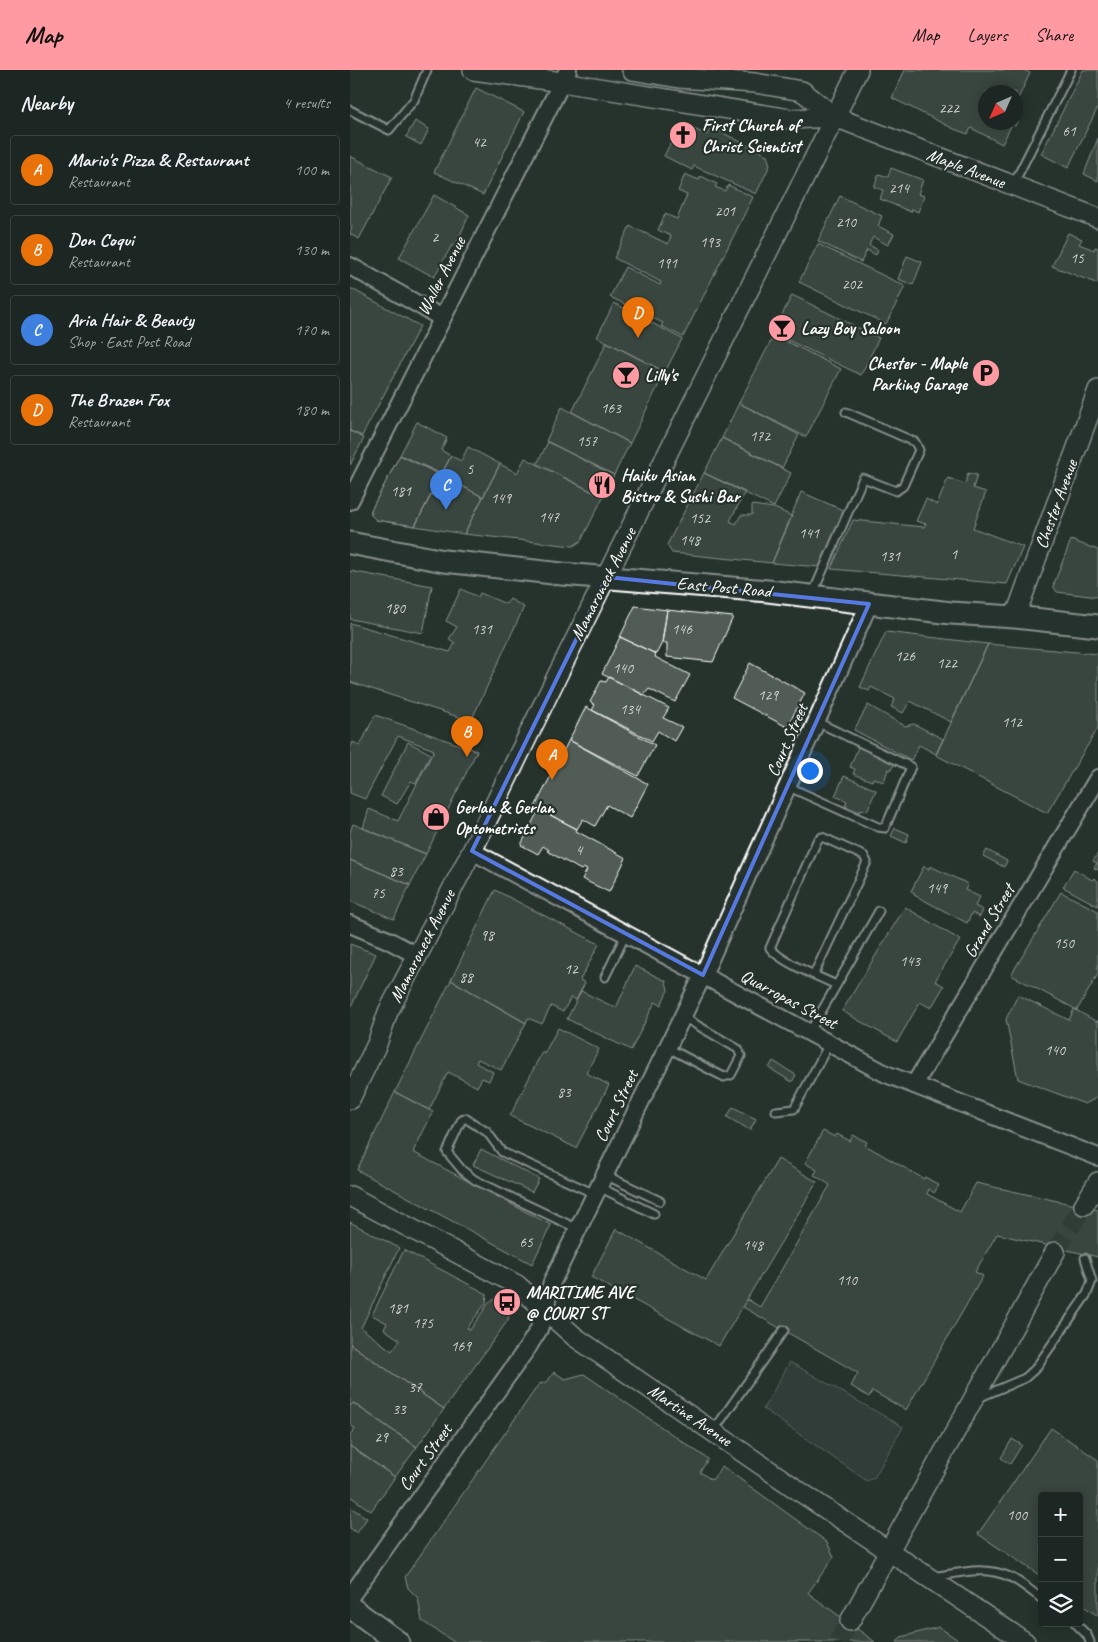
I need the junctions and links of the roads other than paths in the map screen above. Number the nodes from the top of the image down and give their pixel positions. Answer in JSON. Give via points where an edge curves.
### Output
{"nodes":[{"id":1,"x":427,"y":70,"type":"edge"},
{"id":2,"x":473,"y":70,"type":"edge"},
{"id":3,"x":632,"y":70,"type":"edge"},
{"id":4,"x":858,"y":70,"type":"edge"},
{"id":5,"x":1071,"y":70,"type":"edge"},
{"id":6,"x":565,"y":76,"type":"edge"},
{"id":7,"x":350,"y":110,"type":"edge"},
{"id":8,"x":835,"y":117,"type":"junction"},
{"id":9,"x":1013,"y":185,"type":"junction"},
{"id":10,"x":1098,"y":218,"type":"edge"},
{"id":11,"x":350,"y":266,"type":"edge"},
{"id":12,"x":442,"y":318,"type":"junction"},
{"id":13,"x":1098,"y":390,"type":"edge"},
{"id":14,"x":846,"y":412,"type":"dead end"},
{"id":15,"x":350,"y":501,"type":"edge"},
{"id":16,"x":350,"y":543,"type":"edge"},
{"id":17,"x":607,"y":577,"type":"junction"},
{"id":18,"x":812,"y":596,"type":"junction"},
{"id":19,"x":869,"y":604,"type":"junction"},
{"id":20,"x":1014,"y":617,"type":"junction"},
{"id":21,"x":1098,"y":626,"type":"edge"},
{"id":22,"x":817,"y":722,"type":"junction"},
{"id":23,"x":1098,"y":778,"type":"edge"},
{"id":24,"x":789,"y":786,"type":"junction"},
{"id":25,"x":472,"y":852,"type":"junction"},
{"id":26,"x":880,"y":911,"type":"dead end"},
{"id":27,"x":350,"y":924,"type":"edge"},
{"id":28,"x":626,"y":934,"type":"junction"},
{"id":29,"x":416,"y":955,"type":"junction"},
{"id":30,"x":814,"y":974,"type":"junction"},
{"id":31,"x":703,"y":975,"type":"junction"},
{"id":32,"x":605,"y":977,"type":"dead end"},
{"id":33,"x":836,"y":985,"type":"junction"},
{"id":34,"x":683,"y":1017,"type":"junction"},
{"id":35,"x":809,"y":1033,"type":"junction"},
{"id":36,"x":830,"y":1043,"type":"junction"},
{"id":37,"x":668,"y":1048,"type":"junction"},
{"id":38,"x":914,"y":1085,"type":"junction"},
{"id":39,"x":350,"y":1099,"type":"edge"},
{"id":40,"x":776,"y":1111,"type":"dead end"},
{"id":41,"x":1098,"y":1157,"type":"edge"},
{"id":42,"x":1098,"y":1182,"type":"edge"},
{"id":43,"x":600,"y":1185,"type":"junction"},
{"id":44,"x":350,"y":1196,"type":"edge"},
{"id":45,"x":660,"y":1201,"type":"dead end"},
{"id":46,"x":1084,"y":1205,"type":"tunnel mouth"},
{"id":47,"x":654,"y":1214,"type":"dead end"},
{"id":48,"x":578,"y":1230,"type":"junction"},
{"id":49,"x":1055,"y":1252,"type":"tunnel mouth"},
{"id":50,"x":1086,"y":1258,"type":"dead end"},
{"id":51,"x":544,"y":1309,"type":"junction"},
{"id":52,"x":784,"y":1330,"type":"dead end"},
{"id":53,"x":973,"y":1401,"type":"junction"},
{"id":54,"x":714,"y":1430,"type":"junction"},
{"id":55,"x":888,"y":1550,"type":"junction"},
{"id":56,"x":930,"y":1578,"type":"junction"},
{"id":57,"x":1038,"y":1596,"type":"edge"},
{"id":58,"x":350,"y":1597,"type":"edge"},
{"id":59,"x":350,"y":1606,"type":"edge"},
{"id":60,"x":850,"y":1620,"type":"tunnel mouth"},
{"id":61,"x":1080,"y":1627,"type":"edge"},
{"id":62,"x":398,"y":1642,"type":"edge"},
{"id":63,"x":1025,"y":1642,"type":"edge"},
{"id":64,"x":1090,"y":1642,"type":"edge"}],
"edges":[{"from":1,"to":7,"type":"lane","via":[[414,100],[388,130]]},
{"from":2,"to":6,"type":"main road","name":"Maple Avenue"},
{"from":3,"to":8,"type":"main road","name":"Maple Avenue","via":[[802,91]]},
{"from":4,"to":8,"type":"main road","name":"Mamaroneck Avenue"},
{"from":5,"to":9,"type":"lane"},
{"from":6,"to":8,"type":"main road","name":"Maple Avenue","via":[[790,119]]},
{"from":6,"to":12,"type":"street","name":"Waller Avenue"},
{"from":8,"to":9,"type":"main road","name":"Maple Avenue"},
{"from":8,"to":17,"type":"main road","name":"Mamaroneck Avenue"},
{"from":9,"to":10,"type":"main road","name":"Maple Avenue"},
{"from":11,"to":12,"type":"street"},
{"from":12,"to":15,"type":"street","name":"Waller Avenue"},
{"from":13,"to":20,"type":"main road","name":"Chester Avenue"},
{"from":14,"to":18,"type":"lane","via":[[916,442],[919,450],[903,486],[896,491],[863,478]]},
{"from":16,"to":17,"type":"main road","name":"East Post Road","via":[[444,562]]},
{"from":17,"to":18,"type":"main road","name":"East Post Road"},
{"from":17,"to":25,"type":"main road","name":"Mamaroneck Avenue"},
{"from":18,"to":19,"type":"main road","name":"East Post Road"},
{"from":19,"to":20,"type":"main road","name":"East Post Road"},
{"from":19,"to":22,"type":"street","name":"Court Street"},
{"from":20,"to":21,"type":"main road","name":"East Post Road"},
{"from":22,"to":24,"type":"street","name":"Court Street"},
{"from":22,"to":24,"type":"lane","via":[[911,767],[885,828]]},
{"from":23,"to":38,"type":"street","name":"Grand Street"},
{"from":24,"to":31,"type":"street","name":"Court Street"},
{"from":25,"to":28,"type":"street","name":"Quarropas Street"},
{"from":25,"to":29,"type":"main road","name":"Mamaroneck Avenue"},
{"from":26,"to":33,"type":"lane"},
{"from":27,"to":29,"type":"street"},
{"from":28,"to":31,"type":"street","name":"Quarropas Street"},
{"from":28,"to":32,"type":"lane"},
{"from":29,"to":39,"type":"main road","name":"Mamaroneck Avenue"},
{"from":30,"to":30,"type":"lane","via":[[775,954],[770,948],[817,841],[822,837],[864,856],[867,862]]},
{"from":30,"to":33,"type":"lane"},
{"from":31,"to":34,"type":"street","name":"Court Street"},
{"from":31,"to":35,"type":"street","name":"Quarropas Street"},
{"from":33,"to":35,"type":"lane"},
{"from":34,"to":37,"type":"street","name":"Court Street"},
{"from":34,"to":37,"type":"lane","via":[[738,1049],[741,1056],[730,1075],[724,1077]]},
{"from":35,"to":36,"type":"street","name":"Quarropas Street"},
{"from":36,"to":38,"type":"street","name":"Quarropas Street","via":[[886,1074]]},
{"from":36,"to":40,"type":"lane","via":[[794,1109]]},
{"from":37,"to":43,"type":"street","name":"Court Street"},
{"from":38,"to":41,"type":"street","name":"Quarropas Street"},
{"from":42,"to":46,"type":"main road"},
{"from":43,"to":45,"type":"lane"},
{"from":43,"to":47,"type":"lane"},
{"from":43,"to":48,"type":"street","name":"Court Street"},
{"from":43,"to":48,"type":"lane","via":[[502,1152],[482,1128],[465,1118],[460,1121],[447,1152],[462,1170],[475,1180]]},
{"from":44,"to":51,"type":"main road","name":"Martine Avenue","via":[[518,1285]]},
{"from":48,"to":51,"type":"street","name":"Court Street","via":[[552,1282]]},
{"from":49,"to":53,"type":"main road"},
{"from":50,"to":53,"type":"lane","via":[[1092,1281],[1087,1294],[1035,1369],[1025,1378]]},
{"from":51,"to":54,"type":"main road","name":"Martine Avenue","via":[[575,1337]]},
{"from":51,"to":58,"type":"street","name":"Court Street","via":[[539,1329],[528,1347]]},
{"from":52,"to":54,"type":"lane"},
{"from":53,"to":55,"type":"main road"},
{"from":54,"to":55,"type":"main road","name":"Martine Avenue"},
{"from":55,"to":56,"type":"main road","name":"Martine Avenue"},
{"from":55,"to":60,"type":"main road"},
{"from":56,"to":57,"type":"lane","via":[[978,1570],[994,1572],[1010,1577]]},
{"from":56,"to":63,"type":"main road","name":"Martine Avenue"},
{"from":59,"to":62,"type":"main road"},
{"from":61,"to":64,"type":"lane"}]}
